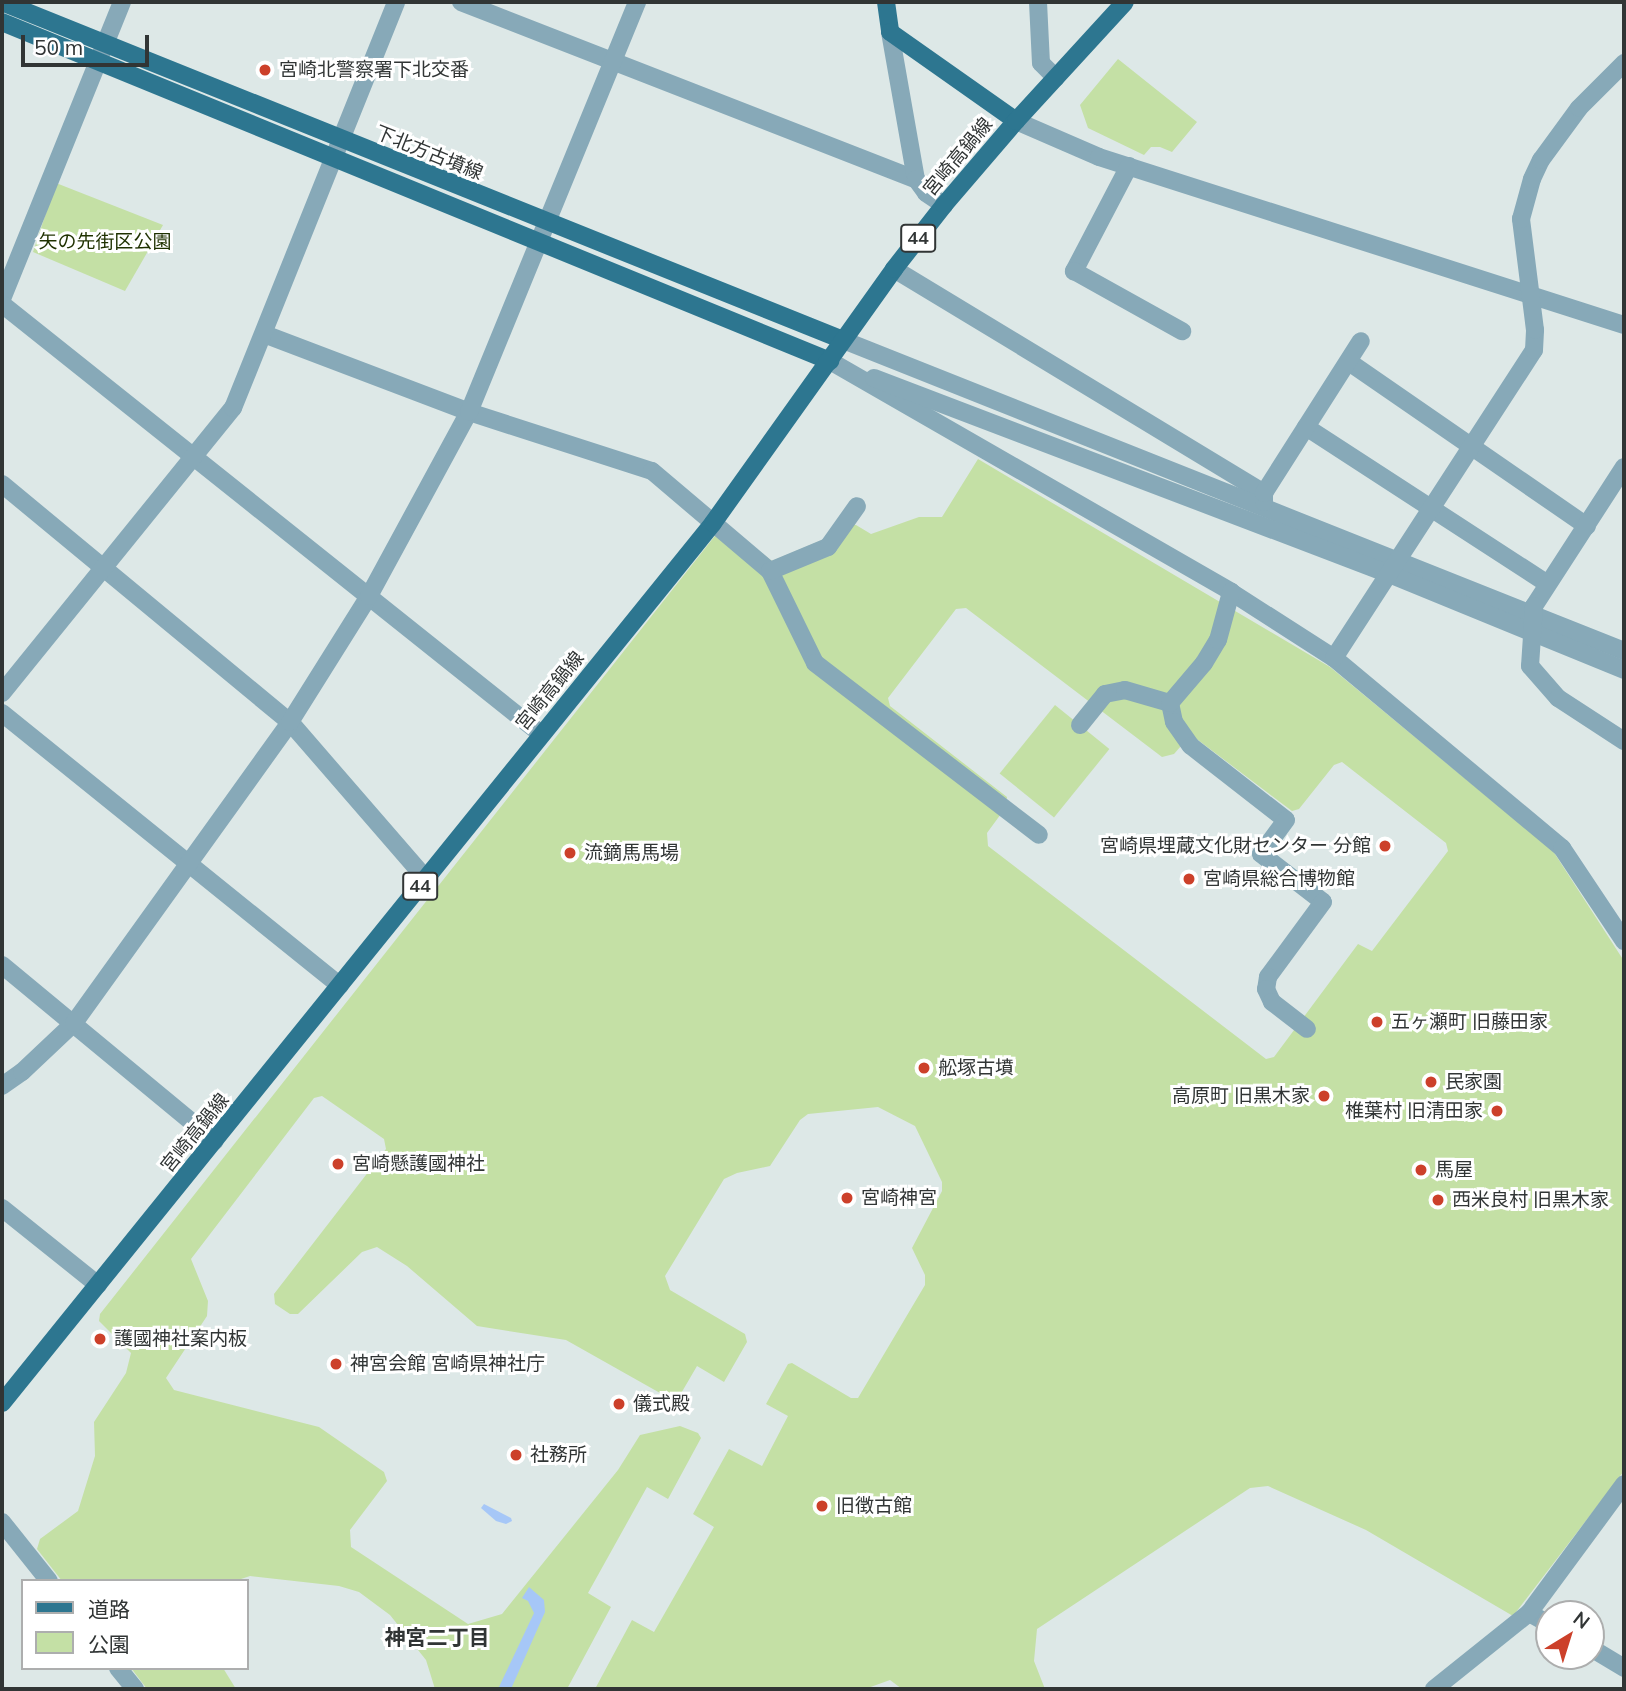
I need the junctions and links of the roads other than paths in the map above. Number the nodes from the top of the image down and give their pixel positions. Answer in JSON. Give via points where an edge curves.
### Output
{"nodes":[{"id":1,"x":2,"y":2,"type":"edge"},
{"id":2,"x":122,"y":2,"type":"edge"},
{"id":3,"x":397,"y":2,"type":"edge"},
{"id":4,"x":461,"y":2,"type":"edge"},
{"id":5,"x":637,"y":2,"type":"edge"},
{"id":6,"x":886,"y":2,"type":"edge"},
{"id":7,"x":1038,"y":2,"type":"edge"},
{"id":8,"x":1125,"y":2,"type":"edge"},
{"id":9,"x":2,"y":22,"type":"edge"},
{"id":10,"x":890,"y":32,"type":"junction"},
{"id":11,"x":102,"y":53,"type":"junction"},
{"id":12,"x":613,"y":61,"type":"junction"},
{"id":13,"x":1624,"y":63,"type":"edge"},
{"id":14,"x":1056,"y":78,"type":"junction"},
{"id":15,"x":1016,"y":121,"type":"junction"},
{"id":16,"x":341,"y":140,"type":"junction"},
{"id":17,"x":334,"y":158,"type":"junction"},
{"id":18,"x":1129,"y":166,"type":"junction"},
{"id":19,"x":916,"y":179,"type":"junction"},
{"id":20,"x":944,"y":205,"type":"junction"},
{"id":21,"x":548,"y":223,"type":"junction"},
{"id":22,"x":539,"y":243,"type":"junction"},
{"id":23,"x":894,"y":269,"type":"junction"},
{"id":24,"x":1530,"y":295,"type":"junction"},
{"id":25,"x":2,"y":301,"type":"edge"},
{"id":26,"x":1624,"y":325,"type":"edge"},
{"id":27,"x":1182,"y":331,"type":"dead end"},
{"id":28,"x":264,"y":334,"type":"junction"},
{"id":29,"x":843,"y":340,"type":"junction"},
{"id":30,"x":1361,"y":341,"type":"dead end"},
{"id":31,"x":830,"y":361,"type":"junction"},
{"id":32,"x":1349,"y":362,"type":"junction"},
{"id":33,"x":469,"y":412,"type":"junction"},
{"id":34,"x":1306,"y":427,"type":"junction"},
{"id":35,"x":1472,"y":446,"type":"junction"},
{"id":36,"x":195,"y":456,"type":"junction"},
{"id":37,"x":1624,"y":467,"type":"edge"},
{"id":38,"x":2,"y":484,"type":"edge"},
{"id":39,"x":1264,"y":499,"type":"junction"},
{"id":40,"x":857,"y":506,"type":"dead end"},
{"id":41,"x":1432,"y":508,"type":"junction"},
{"id":42,"x":713,"y":523,"type":"junction"},
{"id":43,"x":1587,"y":526,"type":"junction"},
{"id":44,"x":1393,"y":567,"type":"junction"},
{"id":45,"x":105,"y":568,"type":"junction"},
{"id":46,"x":771,"y":571,"type":"junction"},
{"id":47,"x":1546,"y":583,"type":"junction"},
{"id":48,"x":1231,"y":592,"type":"junction"},
{"id":49,"x":369,"y":596,"type":"junction"},
{"id":50,"x":1534,"y":616,"type":"junction"},
{"id":51,"x":1533,"y":634,"type":"junction"},
{"id":52,"x":1624,"y":651,"type":"edge"},
{"id":53,"x":1334,"y":658,"type":"junction"},
{"id":54,"x":1624,"y":670,"type":"edge"},
{"id":55,"x":2,"y":693,"type":"edge"},
{"id":56,"x":1170,"y":704,"type":"junction"},
{"id":57,"x":2,"y":713,"type":"edge"},
{"id":58,"x":290,"y":722,"type":"junction"},
{"id":59,"x":1080,"y":725,"type":"dead end"},
{"id":60,"x":541,"y":734,"type":"junction"},
{"id":61,"x":1624,"y":741,"type":"edge"},
{"id":62,"x":1039,"y":835,"type":"dead end"},
{"id":63,"x":188,"y":860,"type":"junction"},
{"id":64,"x":426,"y":879,"type":"junction"},
{"id":65,"x":1624,"y":941,"type":"edge"},
{"id":66,"x":2,"y":965,"type":"edge"},
{"id":67,"x":340,"y":986,"type":"junction"},
{"id":68,"x":74,"y":1023,"type":"junction"},
{"id":69,"x":1307,"y":1029,"type":"dead end"},
{"id":70,"x":2,"y":1086,"type":"edge"},
{"id":71,"x":215,"y":1141,"type":"junction"},
{"id":72,"x":2,"y":1208,"type":"edge"},
{"id":73,"x":98,"y":1285,"type":"junction"},
{"id":74,"x":2,"y":1403,"type":"edge"},
{"id":75,"x":1624,"y":1484,"type":"edge"},
{"id":76,"x":2,"y":1522,"type":"edge"},
{"id":77,"x":47,"y":1579,"type":"edge"},
{"id":78,"x":1529,"y":1613,"type":"junction"},
{"id":79,"x":1535,"y":1616,"type":"edge"},
{"id":80,"x":1605,"y":1656,"type":"edge"},
{"id":81,"x":1624,"y":1668,"type":"edge"},
{"id":82,"x":120,"y":1670,"type":"edge"},
{"id":83,"x":135,"y":1689,"type":"edge"},
{"id":84,"x":1434,"y":1689,"type":"edge"}],
"edges":[{"from":1,"to":11,"type":"main road","name":"下北方古墳線"},
{"from":2,"to":11,"type":"street"},
{"from":3,"to":16,"type":"street"},
{"from":4,"to":12,"type":"street"},
{"from":5,"to":12,"type":"street"},
{"from":6,"to":10,"type":"main road"},
{"from":7,"to":14,"type":"street","via":[[1041,63]]},
{"from":8,"to":14,"type":"main road","name":"宮崎高鍋線","number":"44"},
{"from":9,"to":11,"type":"main road","name":"下北方古墳線"},
{"from":10,"to":15,"type":"main road"},
{"from":10,"to":19,"type":"street"},
{"from":11,"to":16,"type":"main road","name":"下北方古墳線"},
{"from":11,"to":17,"type":"main road","name":"下北方古墳線"},
{"from":11,"to":25,"type":"street"},
{"from":12,"to":19,"type":"street"},
{"from":12,"to":21,"type":"street"},
{"from":13,"to":24,"type":"street","via":[[1579,108],[1532,179],[1521,219]]},
{"from":14,"to":15,"type":"main road","name":"宮崎高鍋線","number":"44"},
{"from":15,"to":18,"type":"street"},
{"from":15,"to":20,"type":"main road","name":"宮崎高鍋線","number":"44"},
{"from":16,"to":17,"type":"street"},
{"from":16,"to":21,"type":"main road","name":"下北方古墳線"},
{"from":17,"to":22,"type":"main road","name":"下北方古墳線"},
{"from":17,"to":28,"type":"street"},
{"from":18,"to":24,"type":"street"},
{"from":18,"to":27,"type":"street","via":[[1074,271]]},
{"from":19,"to":20,"type":"street"},
{"from":20,"to":23,"type":"main road","name":"宮崎高鍋線","number":"44"},
{"from":21,"to":22,"type":"street"},
{"from":21,"to":29,"type":"main road","name":"下北方古墳線"},
{"from":22,"to":31,"type":"main road","name":"下北方古墳線"},
{"from":22,"to":33,"type":"street"},
{"from":23,"to":29,"type":"main road","name":"宮崎高鍋線","number":"44"},
{"from":23,"to":39,"type":"street"},
{"from":24,"to":26,"type":"street"},
{"from":24,"to":35,"type":"street","via":[[1534,350]]},
{"from":25,"to":36,"type":"street"},
{"from":28,"to":33,"type":"street"},
{"from":28,"to":36,"type":"street","via":[[233,408]]},
{"from":29,"to":31,"type":"main road","name":"宮崎高鍋線","number":"44"},
{"from":29,"to":39,"type":"street"},
{"from":30,"to":32,"type":"street"},
{"from":31,"to":42,"type":"main road","name":"宮崎高鍋線","number":"44"},
{"from":31,"to":44,"type":"street"},
{"from":31,"to":48,"type":"street"},
{"from":32,"to":34,"type":"street"},
{"from":32,"to":35,"type":"street"},
{"from":33,"to":42,"type":"street","via":[[652,471]]},
{"from":33,"to":49,"type":"street"},
{"from":34,"to":39,"type":"street"},
{"from":34,"to":41,"type":"street"},
{"from":35,"to":41,"type":"street"},
{"from":35,"to":43,"type":"street"},
{"from":36,"to":45,"type":"street"},
{"from":36,"to":49,"type":"street"},
{"from":37,"to":43,"type":"street"},
{"from":38,"to":45,"type":"street"},
{"from":39,"to":44,"type":"street"},
{"from":40,"to":46,"type":"street","via":[[828,547]]},
{"from":41,"to":44,"type":"street"},
{"from":41,"to":47,"type":"street"},
{"from":42,"to":46,"type":"street"},
{"from":42,"to":60,"type":"main road","name":"宮崎高鍋線","number":"44"},
{"from":43,"to":47,"type":"street"},
{"from":44,"to":50,"type":"street"},
{"from":44,"to":51,"type":"street"},
{"from":44,"to":53,"type":"street"},
{"from":45,"to":55,"type":"street"},
{"from":45,"to":58,"type":"street"},
{"from":46,"to":62,"type":"street","via":[[814,663],[906,724]]},
{"from":47,"to":50,"type":"street"},
{"from":48,"to":53,"type":"street"},
{"from":48,"to":56,"type":"street","via":[[1218,640]]},
{"from":49,"to":58,"type":"street"},
{"from":49,"to":60,"type":"street"},
{"from":50,"to":51,"type":"street"},
{"from":50,"to":52,"type":"street"},
{"from":51,"to":54,"type":"street"},
{"from":51,"to":61,"type":"street","via":[[1530,666],[1558,698]]},
{"from":53,"to":65,"type":"street","via":[[1562,849]]},
{"from":56,"to":59,"type":"street","via":[[1125,690],[1105,694]]},
{"from":56,"to":69,"type":"street","via":[[1174,722],[1191,746],[1286,820],[1261,854],[1323,902],[1268,977],[1266,989],[1272,1002]]},
{"from":57,"to":63,"type":"street"},
{"from":58,"to":63,"type":"street"},
{"from":58,"to":64,"type":"street"},
{"from":60,"to":64,"type":"main road","name":"宮崎高鍋線","number":"44"},
{"from":63,"to":67,"type":"street"},
{"from":63,"to":68,"type":"street"},
{"from":64,"to":67,"type":"main road","name":"宮崎高鍋線","number":"44"},
{"from":66,"to":68,"type":"street"},
{"from":67,"to":71,"type":"main road","name":"宮崎高鍋線","number":"44"},
{"from":68,"to":70,"type":"street"},
{"from":68,"to":71,"type":"street"},
{"from":71,"to":73,"type":"main road","name":"宮崎高鍋線","number":"44"},
{"from":72,"to":73,"type":"street"},
{"from":73,"to":74,"type":"main road","name":"宮崎高鍋線","number":"44"},
{"from":75,"to":78,"type":"street"},
{"from":76,"to":77,"type":"street"},
{"from":78,"to":79,"type":"street"},
{"from":78,"to":84,"type":"street"},
{"from":80,"to":81,"type":"street"},
{"from":82,"to":83,"type":"street"}]}
